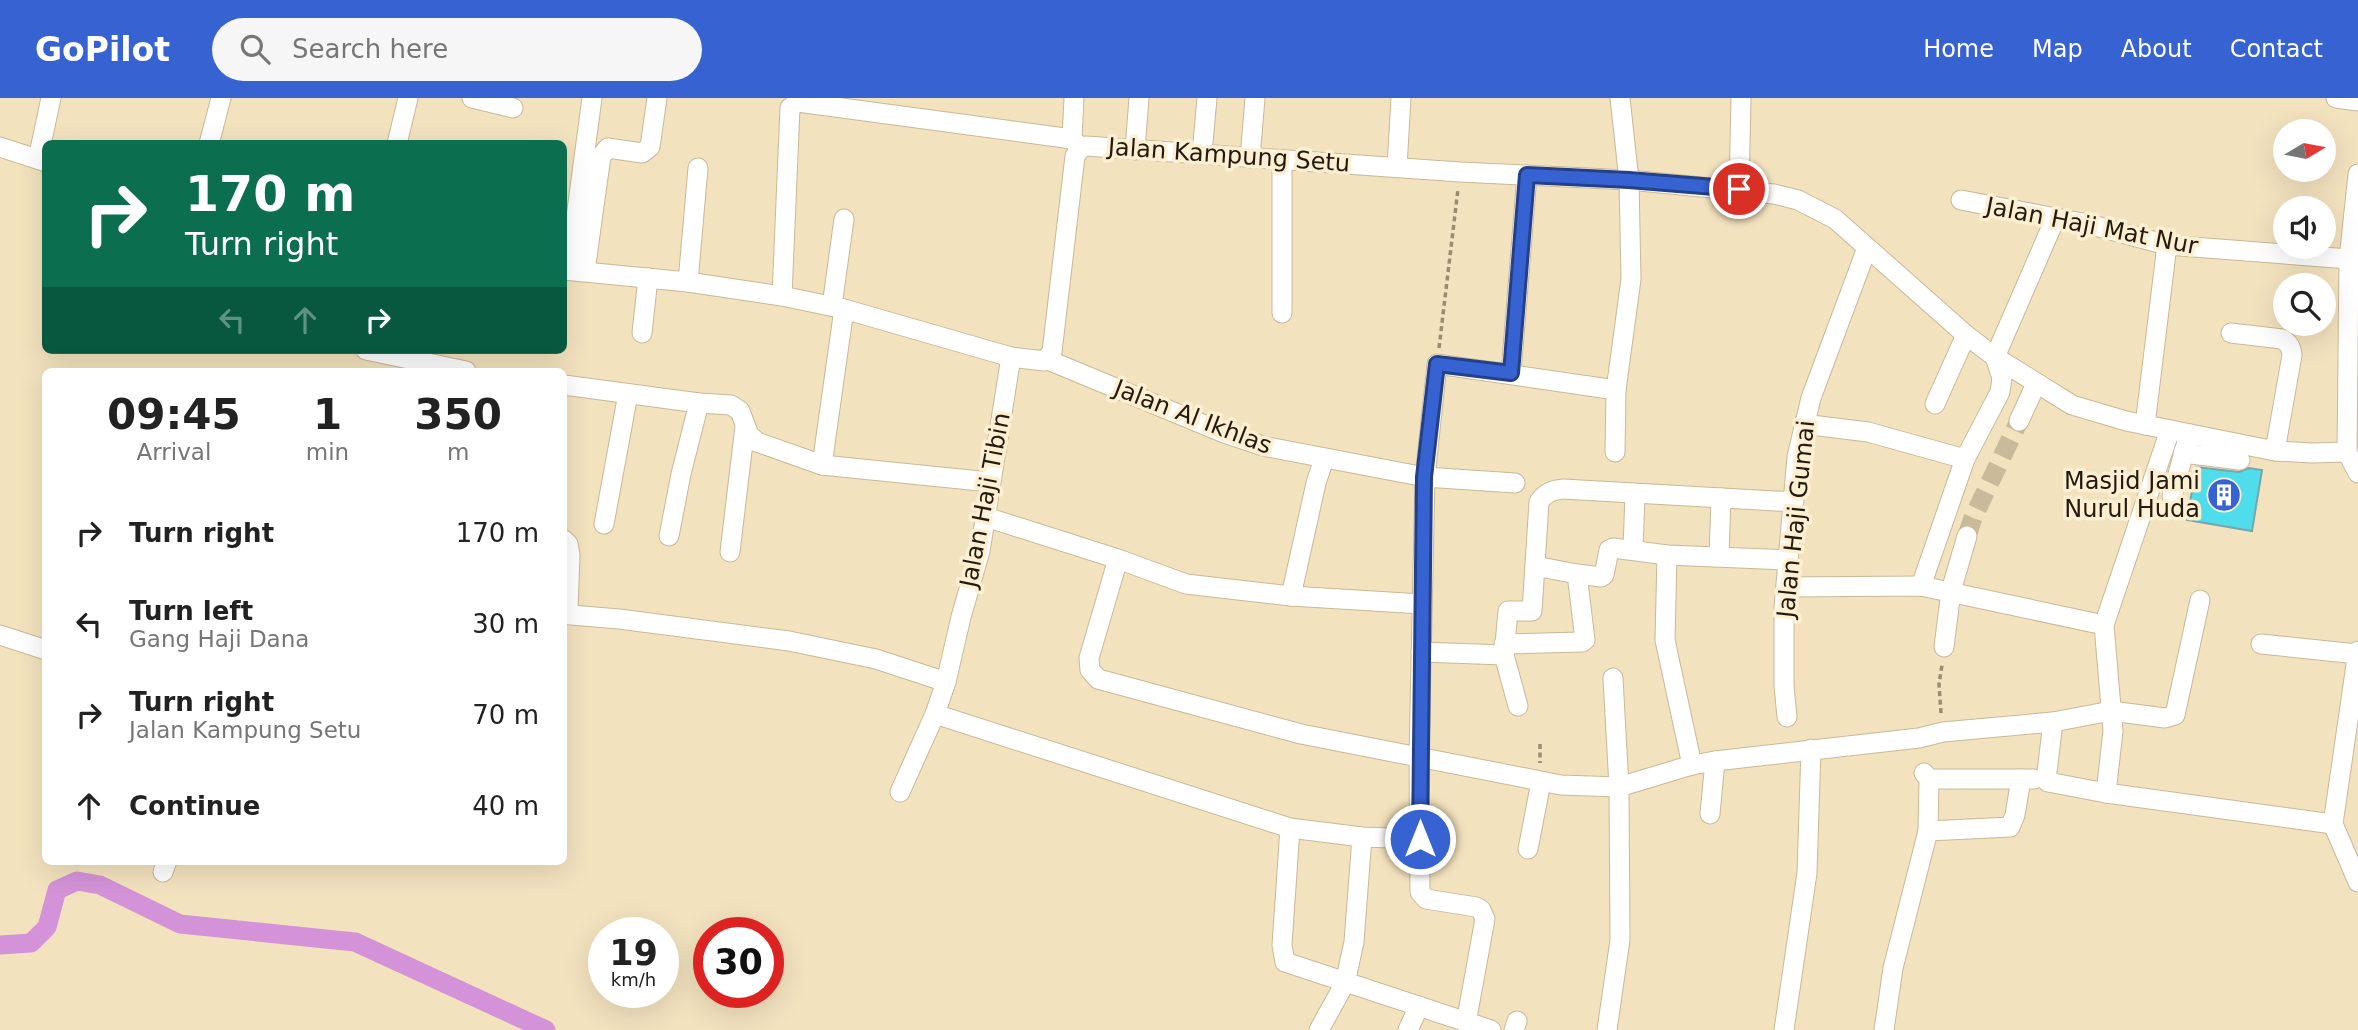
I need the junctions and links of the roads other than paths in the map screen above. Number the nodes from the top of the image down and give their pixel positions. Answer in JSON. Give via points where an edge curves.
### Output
{"nodes":[{"id":1,"x":51,"y":98,"type":"edge"},
{"id":2,"x":221,"y":98,"type":"edge"},
{"id":3,"x":408,"y":98,"type":"edge"},
{"id":4,"x":472,"y":98,"type":"edge"},
{"id":5,"x":592,"y":98,"type":"edge"},
{"id":6,"x":657,"y":98,"type":"edge"},
{"id":7,"x":1074,"y":98,"type":"edge"},
{"id":8,"x":1139,"y":98,"type":"edge"},
{"id":9,"x":1207,"y":98,"type":"edge"},
{"id":10,"x":1255,"y":98,"type":"edge"},
{"id":11,"x":1401,"y":98,"type":"edge"},
{"id":12,"x":1620,"y":98,"type":"edge"},
{"id":13,"x":1741,"y":98,"type":"edge"},
{"id":14,"x":2336,"y":98,"type":"edge"},
{"id":15,"x":2358,"y":101,"type":"edge"},
{"id":16,"x":513,"y":108,"type":"dead end"},
{"id":17,"x":45,"y":140,"type":"edge"},
{"id":18,"x":210,"y":140,"type":"edge"},
{"id":19,"x":398,"y":140,"type":"edge"},
{"id":20,"x":1077,"y":144,"type":"junction"},
{"id":21,"x":1135,"y":150,"type":"junction"},
{"id":22,"x":2,"y":154,"type":"edge"},
{"id":23,"x":1202,"y":154,"type":"junction"},
{"id":24,"x":1250,"y":158,"type":"junction"},
{"id":25,"x":1282,"y":160,"type":"junction"},
{"id":26,"x":42,"y":161,"type":"edge"},
{"id":27,"x":1397,"y":167,"type":"junction"},
{"id":28,"x":698,"y":168,"type":"dead end"},
{"id":29,"x":2358,"y":173,"type":"edge"},
{"id":30,"x":1527,"y":175,"type":"junction"},
{"id":31,"x":1629,"y":180,"type":"junction"},
{"id":32,"x":1739,"y":189,"type":"junction"},
{"id":33,"x":1961,"y":200,"type":"dead end"},
{"id":34,"x":844,"y":219,"type":"dead end"},
{"id":35,"x":2055,"y":219,"type":"junction"},
{"id":36,"x":2167,"y":245,"type":"junction"},
{"id":37,"x":1867,"y":248,"type":"junction"},
{"id":38,"x":2349,"y":259,"type":"junction"},
{"id":39,"x":573,"y":270,"type":"edge"},
{"id":40,"x":648,"y":278,"type":"junction"},
{"id":41,"x":688,"y":282,"type":"junction"},
{"id":42,"x":782,"y":296,"type":"junction"},
{"id":43,"x":838,"y":308,"type":"junction"},
{"id":44,"x":1282,"y":313,"type":"dead end"},
{"id":45,"x":642,"y":333,"type":"dead end"},
{"id":46,"x":2231,"y":333,"type":"dead end"},
{"id":47,"x":1966,"y":335,"type":"junction"},
{"id":48,"x":381,"y":354,"type":"edge"},
{"id":49,"x":1011,"y":357,"type":"junction"},
{"id":50,"x":1995,"y":357,"type":"junction"},
{"id":51,"x":1048,"y":360,"type":"junction"},
{"id":52,"x":435,"y":368,"type":"edge"},
{"id":53,"x":1511,"y":373,"type":"junction"},
{"id":54,"x":2036,"y":384,"type":"junction"},
{"id":55,"x":567,"y":385,"type":"edge"},
{"id":56,"x":1616,"y":390,"type":"junction"},
{"id":57,"x":628,"y":394,"type":"junction"},
{"id":58,"x":699,"y":404,"type":"junction"},
{"id":59,"x":1935,"y":404,"type":"dead end"},
{"id":60,"x":2019,"y":421,"type":"tunnel mouth"},
{"id":61,"x":1803,"y":424,"type":"junction"},
{"id":62,"x":2145,"y":425,"type":"junction"},
{"id":63,"x":745,"y":426,"type":"junction"},
{"id":64,"x":2180,"y":432,"type":"junction"},
{"id":65,"x":2275,"y":451,"type":"junction"},
{"id":66,"x":1615,"y":452,"type":"dead end"},
{"id":67,"x":2347,"y":452,"type":"junction"},
{"id":68,"x":2183,"y":453,"type":"junction"},
{"id":69,"x":1324,"y":459,"type":"junction"},
{"id":70,"x":1965,"y":459,"type":"junction"},
{"id":71,"x":2240,"y":460,"type":"dead end"},
{"id":72,"x":821,"y":465,"type":"junction"},
{"id":73,"x":2358,"y":473,"type":"edge"},
{"id":74,"x":1424,"y":477,"type":"junction"},
{"id":75,"x":990,"y":482,"type":"junction"},
{"id":76,"x":1515,"y":483,"type":"dead end"},
{"id":77,"x":1635,"y":494,"type":"junction"},
{"id":78,"x":2172,"y":496,"type":"dead end"},
{"id":79,"x":1721,"y":498,"type":"junction"},
{"id":80,"x":1794,"y":502,"type":"junction"},
{"id":81,"x":986,"y":517,"type":"junction"},
{"id":82,"x":604,"y":524,"type":"dead end"},
{"id":83,"x":669,"y":536,"type":"dead end"},
{"id":84,"x":1967,"y":536,"type":"tunnel mouth"},
{"id":85,"x":567,"y":543,"type":"edge"},
{"id":86,"x":1633,"y":550,"type":"junction"},
{"id":87,"x":730,"y":552,"type":"dead end"},
{"id":88,"x":1667,"y":555,"type":"junction"},
{"id":89,"x":1719,"y":556,"type":"junction"},
{"id":90,"x":1118,"y":559,"type":"junction"},
{"id":91,"x":1789,"y":560,"type":"junction"},
{"id":92,"x":1535,"y":566,"type":"junction"},
{"id":93,"x":1577,"y":574,"type":"junction"},
{"id":94,"x":1921,"y":586,"type":"junction"},
{"id":95,"x":1786,"y":587,"type":"junction"},
{"id":96,"x":1951,"y":591,"type":"junction"},
{"id":97,"x":1291,"y":596,"type":"junction"},
{"id":98,"x":2200,"y":600,"type":"dead end"},
{"id":99,"x":1422,"y":604,"type":"junction"},
{"id":100,"x":2104,"y":625,"type":"junction"},
{"id":101,"x":0,"y":635,"type":"edge"},
{"id":102,"x":2261,"y":643,"type":"dead end"},
{"id":103,"x":1944,"y":647,"type":"road end"},
{"id":104,"x":42,"y":649,"type":"edge"},
{"id":105,"x":1504,"y":650,"type":"junction"},
{"id":106,"x":1422,"y":652,"type":"junction"},
{"id":107,"x":2358,"y":652,"type":"edge"},
{"id":108,"x":1613,"y":678,"type":"dead end"},
{"id":109,"x":946,"y":682,"type":"junction"},
{"id":110,"x":1518,"y":706,"type":"dead end"},
{"id":111,"x":2111,"y":711,"type":"junction"},
{"id":112,"x":934,"y":714,"type":"junction"},
{"id":113,"x":1787,"y":717,"type":"dead end"},
{"id":114,"x":2053,"y":722,"type":"junction"},
{"id":115,"x":1811,"y":749,"type":"junction"},
{"id":116,"x":1419,"y":757,"type":"junction"},
{"id":117,"x":1715,"y":761,"type":"junction"},
{"id":118,"x":1692,"y":765,"type":"junction"},
{"id":119,"x":2021,"y":779,"type":"junction"},
{"id":120,"x":2046,"y":779,"type":"junction"},
{"id":121,"x":1541,"y":782,"type":"junction"},
{"id":122,"x":1619,"y":787,"type":"junction"},
{"id":123,"x":900,"y":792,"type":"dead end"},
{"id":124,"x":2106,"y":793,"type":"junction"},
{"id":125,"x":1710,"y":814,"type":"dead end"},
{"id":126,"x":2333,"y":824,"type":"junction"},
{"id":127,"x":1290,"y":828,"type":"junction"},
{"id":128,"x":1928,"y":831,"type":"junction"},
{"id":129,"x":1362,"y":837,"type":"junction"},
{"id":130,"x":1420,"y":839,"type":"junction"},
{"id":131,"x":1528,"y":849,"type":"dead end"},
{"id":132,"x":2358,"y":883,"type":"edge"},
{"id":133,"x":1345,"y":983,"type":"junction"},
{"id":134,"x":1419,"y":1006,"type":"junction"},
{"id":135,"x":1466,"y":1023,"type":"junction"},
{"id":136,"x":1319,"y":1030,"type":"edge"},
{"id":137,"x":1408,"y":1030,"type":"edge"},
{"id":138,"x":1491,"y":1030,"type":"edge"},
{"id":139,"x":1607,"y":1030,"type":"edge"},
{"id":140,"x":1784,"y":1030,"type":"edge"},
{"id":141,"x":1884,"y":1030,"type":"edge"}],
"edges":[{"from":1,"to":17,"type":"street"},
{"from":2,"to":18,"type":"street"},
{"from":3,"to":19,"type":"street"},
{"from":4,"to":16,"type":"street"},
{"from":5,"to":39,"type":"street"},
{"from":6,"to":39,"type":"street","via":[[650,147],[642,153],[607,148],[601,156]]},
{"from":7,"to":20,"type":"street"},
{"from":8,"to":21,"type":"street"},
{"from":9,"to":23,"type":"street"},
{"from":10,"to":24,"type":"street"},
{"from":11,"to":27,"type":"street"},
{"from":12,"to":31,"type":"street"},
{"from":13,"to":32,"type":"street"},
{"from":14,"to":15,"type":"street"},
{"from":20,"to":21,"type":"street","name":"Jalan Kampung Setu"},
{"from":20,"to":42,"type":"street","via":[[797,102],[790,108]]},
{"from":20,"to":51,"type":"street","name":"Jalan Kampung Setu"},
{"from":21,"to":23,"type":"street","name":"Jalan Kampung Setu"},
{"from":22,"to":26,"type":"street"},
{"from":23,"to":24,"type":"street","name":"Jalan Kampung Setu"},
{"from":24,"to":25,"type":"street","name":"Jalan Kampung Setu"},
{"from":25,"to":27,"type":"street","name":"Jalan Kampung Setu"},
{"from":25,"to":44,"type":"street"},
{"from":27,"to":30,"type":"street","name":"Jalan Kampung Setu"},
{"from":28,"to":41,"type":"street"},
{"from":29,"to":38,"type":"street"},
{"from":30,"to":31,"type":"street","name":"Jalan Kampung Setu"},
{"from":30,"to":53,"type":"street"},
{"from":31,"to":32,"type":"street","name":"Jalan Kampung Setu"},
{"from":31,"to":56,"type":"street","via":[[1631,279]]},
{"from":32,"to":37,"type":"street","name":"Jalan Kampung Setu","via":[[1818,208]]},
{"from":33,"to":35,"type":"street","name":"Jalan Haji Mat Nur"},
{"from":34,"to":43,"type":"street"},
{"from":35,"to":36,"type":"street","name":"Jalan Haji Mat Nur"},
{"from":35,"to":50,"type":"street"},
{"from":36,"to":38,"type":"street","name":"Jalan Haji Mat Nur"},
{"from":36,"to":62,"type":"street"},
{"from":37,"to":47,"type":"street","name":"Jalan Kampung Setu"},
{"from":37,"to":61,"type":"street","name":"Jalan Haji Gumai"},
{"from":38,"to":67,"type":"street"},
{"from":39,"to":40,"type":"street"},
{"from":40,"to":41,"type":"street"},
{"from":40,"to":45,"type":"street"},
{"from":41,"to":42,"type":"street"},
{"from":42,"to":43,"type":"street"},
{"from":43,"to":49,"type":"street"},
{"from":43,"to":72,"type":"street"},
{"from":46,"to":65,"type":"street","via":[[2282,339],[2291,348]]},
{"from":47,"to":50,"type":"street","name":"Jalan Kampung Setu"},
{"from":47,"to":59,"type":"street"},
{"from":48,"to":52,"type":"street"},
{"from":49,"to":51,"type":"street"},
{"from":49,"to":75,"type":"street","name":"Jalan Haji Tibin"},
{"from":50,"to":54,"type":"street","name":"Jalan Kampung Setu"},
{"from":50,"to":70,"type":"street","via":[[2002,378],[2000,392]]},
{"from":51,"to":69,"type":"street","name":"Jalan Al Ikhlas","via":[[1244,440]]},
{"from":53,"to":56,"type":"street"},
{"from":53,"to":74,"type":"street","via":[[1437,364]]},
{"from":54,"to":60,"type":"street"},
{"from":54,"to":62,"type":"street","name":"Jalan Kampung Setu","via":[[2072,405]]},
{"from":55,"to":57,"type":"street"},
{"from":56,"to":66,"type":"street"},
{"from":57,"to":58,"type":"street"},
{"from":57,"to":82,"type":"street"},
{"from":58,"to":63,"type":"street","via":[[731,405]]},
{"from":58,"to":83,"type":"street"},
{"from":61,"to":70,"type":"street","via":[[1868,432]]},
{"from":61,"to":80,"type":"street","name":"Jalan Haji Gumai"},
{"from":62,"to":64,"type":"street","name":"Jalan Kampung Setu"},
{"from":63,"to":72,"type":"street","via":[[757,442]]},
{"from":63,"to":87,"type":"street"},
{"from":64,"to":65,"type":"street","name":"Jalan Kampung Setu"},
{"from":64,"to":68,"type":"street"},
{"from":64,"to":100,"type":"street"},
{"from":65,"to":67,"type":"street","name":"Jalan Kampung Setu"},
{"from":67,"to":73,"type":"street"},
{"from":68,"to":71,"type":"street"},
{"from":68,"to":78,"type":"street"},
{"from":69,"to":74,"type":"street","name":"Jalan Al Ikhlas"},
{"from":69,"to":97,"type":"street"},
{"from":70,"to":94,"type":"street"},
{"from":72,"to":75,"type":"street"},
{"from":74,"to":76,"type":"street","name":"Jalan Al Ikhlas"},
{"from":74,"to":99,"type":"street"},
{"from":75,"to":81,"type":"street","name":"Jalan Haji Tibin"},
{"from":77,"to":79,"type":"street"},
{"from":77,"to":86,"type":"street"},
{"from":77,"to":92,"type":"street","via":[[1563,489],[1542,496]]},
{"from":79,"to":80,"type":"street"},
{"from":79,"to":89,"type":"street"},
{"from":80,"to":91,"type":"street","name":"Jalan Haji Gumai"},
{"from":81,"to":90,"type":"street"},
{"from":81,"to":109,"type":"street","name":"Jalan Haji Tibin"},
{"from":84,"to":96,"type":"street"},
{"from":85,"to":109,"type":"street","via":[[571,615],[789,641],[876,659]]},
{"from":86,"to":88,"type":"street"},
{"from":86,"to":93,"type":"street","via":[[1609,551],[1601,577]]},
{"from":88,"to":89,"type":"street"},
{"from":88,"to":118,"type":"street","via":[[1665,640]]},
{"from":89,"to":91,"type":"street"},
{"from":90,"to":97,"type":"street","via":[[1186,584]]},
{"from":90,"to":116,"type":"street","via":[[1089,658],[1090,670],[1098,679],[1301,734]]},
{"from":91,"to":95,"type":"street","name":"Jalan Haji Gumai"},
{"from":92,"to":93,"type":"street"},
{"from":92,"to":105,"type":"street","via":[[1532,611],[1508,611]]},
{"from":93,"to":105,"type":"street","via":[[1585,640]]},
{"from":94,"to":95,"type":"street"},
{"from":94,"to":96,"type":"street"},
{"from":95,"to":113,"type":"street","name":"Jalan Haji Gumai"},
{"from":96,"to":100,"type":"street"},
{"from":96,"to":103,"type":"street"},
{"from":97,"to":99,"type":"street"},
{"from":98,"to":111,"type":"street","via":[[2175,715],[2165,718]]},
{"from":99,"to":106,"type":"street"},
{"from":100,"to":111,"type":"street"},
{"from":101,"to":104,"type":"street"},
{"from":102,"to":107,"type":"street"},
{"from":105,"to":106,"type":"street"},
{"from":105,"to":110,"type":"street"},
{"from":106,"to":116,"type":"street"},
{"from":107,"to":126,"type":"street"},
{"from":108,"to":122,"type":"street"},
{"from":109,"to":112,"type":"street","name":"Jalan Haji Tibin"},
{"from":111,"to":114,"type":"street"},
{"from":111,"to":124,"type":"street"},
{"from":112,"to":123,"type":"street","name":"Jalan Haji Tibin"},
{"from":112,"to":127,"type":"street"},
{"from":114,"to":115,"type":"street"},
{"from":114,"to":120,"type":"street"},
{"from":115,"to":117,"type":"street"},
{"from":115,"to":140,"type":"street","via":[[1807,873]]},
{"from":116,"to":121,"type":"street"},
{"from":116,"to":130,"type":"street"},
{"from":117,"to":118,"type":"street"},
{"from":117,"to":125,"type":"street"},
{"from":118,"to":122,"type":"street"},
{"from":119,"to":120,"type":"street"},
{"from":119,"to":128,"type":"street","via":[[2010,827]]},
{"from":119,"to":128,"type":"street","via":[[1927,776]]},
{"from":120,"to":124,"type":"street"},
{"from":121,"to":122,"type":"street"},
{"from":121,"to":131,"type":"street"},
{"from":122,"to":139,"type":"street","via":[[1620,940]]},
{"from":124,"to":126,"type":"street"},
{"from":126,"to":132,"type":"street"},
{"from":127,"to":129,"type":"street"},
{"from":127,"to":133,"type":"street","via":[[1282,945],[1285,962]]},
{"from":128,"to":141,"type":"street","via":[[1894,968]]},
{"from":129,"to":130,"type":"street"},
{"from":129,"to":133,"type":"street","via":[[1354,942]]},
{"from":130,"to":135,"type":"street","via":[[1423,897],[1476,908],[1485,919]]},
{"from":133,"to":134,"type":"street"},
{"from":133,"to":136,"type":"street"},
{"from":134,"to":135,"type":"street"},
{"from":134,"to":137,"type":"street"},
{"from":135,"to":138,"type":"street"}]}
